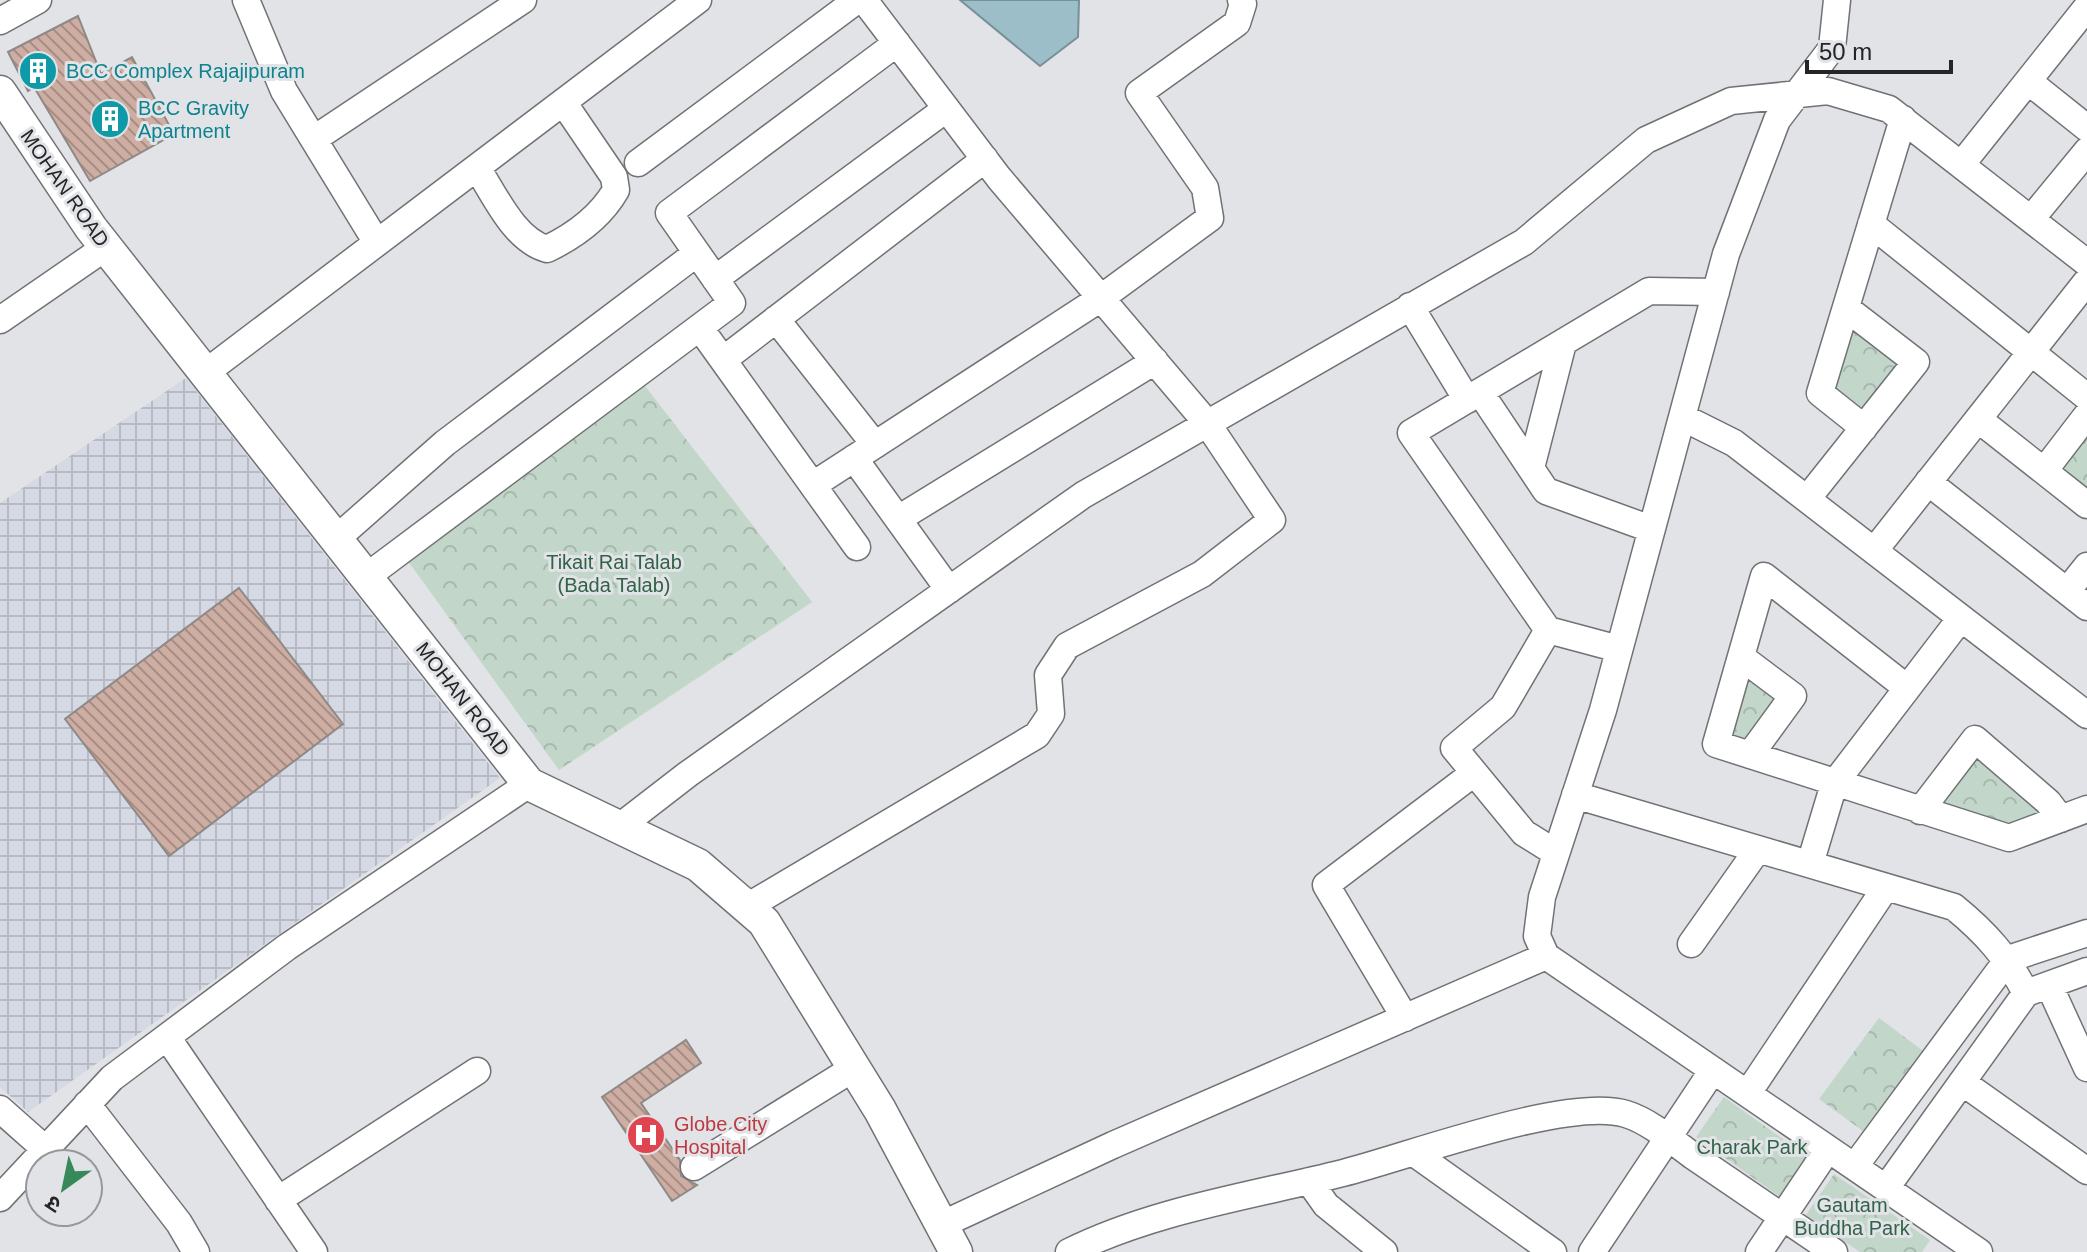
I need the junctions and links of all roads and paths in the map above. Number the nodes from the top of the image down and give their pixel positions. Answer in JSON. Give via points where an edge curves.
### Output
{"nodes":[{"id":1,"x":38,"y":0,"type":"edge"},
{"id":2,"x":246,"y":0,"type":"edge"},
{"id":3,"x":523,"y":0,"type":"edge"},
{"id":4,"x":698,"y":0,"type":"edge"},
{"id":5,"x":857,"y":0,"type":"edge"},
{"id":6,"x":864,"y":0,"type":"edge"},
{"id":7,"x":1241,"y":0,"type":"edge"},
{"id":8,"x":1837,"y":0,"type":"edge"},
{"id":9,"x":2087,"y":7,"type":"edge"},
{"id":10,"x":0,"y":21,"type":"edge"},
{"id":11,"x":897,"y":43,"type":"junction"},
{"id":12,"x":2028,"y":81,"type":"junction"},
{"id":13,"x":0,"y":92,"type":"edge"},
{"id":14,"x":1795,"y":96,"type":"junction"},
{"id":15,"x":563,"y":102,"type":"junction"},
{"id":16,"x":946,"y":109,"type":"junction"},
{"id":17,"x":1903,"y":119,"type":"junction"},
{"id":18,"x":2087,"y":128,"type":"edge"},
{"id":19,"x":314,"y":139,"type":"junction"},
{"id":20,"x":2087,"y":151,"type":"edge"},
{"id":21,"x":985,"y":159,"type":"junction"},
{"id":22,"x":638,"y":163,"type":"dead end"},
{"id":23,"x":1961,"y":165,"type":"junction"},
{"id":24,"x":477,"y":168,"type":"junction"},
{"id":25,"x":2031,"y":219,"type":"junction"},
{"id":26,"x":1871,"y":224,"type":"junction"},
{"id":27,"x":377,"y":243,"type":"junction"},
{"id":28,"x":106,"y":247,"type":"junction"},
{"id":29,"x":697,"y":253,"type":"junction"},
{"id":30,"x":2087,"y":263,"type":"edge"},
{"id":31,"x":715,"y":279,"type":"junction"},
{"id":32,"x":2087,"y":281,"type":"edge"},
{"id":33,"x":1716,"y":292,"type":"junction"},
{"id":34,"x":1101,"y":298,"type":"junction"},
{"id":35,"x":1410,"y":306,"type":"junction"},
{"id":36,"x":1846,"y":308,"type":"junction"},
{"id":37,"x":776,"y":319,"type":"junction"},
{"id":38,"x":0,"y":320,"type":"edge"},
{"id":39,"x":700,"y":328,"type":"junction"},
{"id":40,"x":1563,"y":343,"type":"junction"},
{"id":41,"x":2031,"y":352,"type":"junction"},
{"id":42,"x":723,"y":360,"type":"junction"},
{"id":43,"x":1155,"y":361,"type":"junction"},
{"id":44,"x":205,"y":373,"type":"junction"},
{"id":45,"x":1474,"y":396,"type":"junction"},
{"id":46,"x":2087,"y":397,"type":"edge"},
{"id":47,"x":2087,"y":415,"type":"edge"},
{"id":48,"x":1682,"y":417,"type":"junction"},
{"id":49,"x":1978,"y":419,"type":"junction"},
{"id":50,"x":1207,"y":423,"type":"junction"},
{"id":51,"x":1864,"y":428,"type":"junction"},
{"id":52,"x":864,"y":452,"type":"junction"},
{"id":53,"x":1531,"y":468,"type":"junction"},
{"id":54,"x":2044,"y":471,"type":"junction"},
{"id":55,"x":1928,"y":482,"type":"junction"},
{"id":56,"x":813,"y":485,"type":"junction"},
{"id":57,"x":1807,"y":499,"type":"junction"},
{"id":58,"x":2087,"y":505,"type":"edge"},
{"id":59,"x":898,"y":519,"type":"junction"},
{"id":60,"x":1651,"y":529,"type":"junction"},
{"id":61,"x":336,"y":539,"type":"junction"},
{"id":62,"x":857,"y":547,"type":"dead end"},
{"id":63,"x":1874,"y":551,"type":"junction"},
{"id":64,"x":2087,"y":566,"type":"edge"},
{"id":65,"x":366,"y":577,"type":"junction"},
{"id":66,"x":949,"y":590,"type":"junction"},
{"id":67,"x":2077,"y":599,"type":"edge"},
{"id":68,"x":1961,"y":618,"type":"junction"},
{"id":69,"x":1548,"y":630,"type":"junction"},
{"id":70,"x":1619,"y":649,"type":"junction"},
{"id":71,"x":1741,"y":657,"type":"junction"},
{"id":72,"x":1907,"y":688,"type":"junction"},
{"id":73,"x":2085,"y":709,"type":"edge"},
{"id":74,"x":1750,"y":755,"type":"junction"},
{"id":75,"x":1474,"y":773,"type":"junction"},
{"id":76,"x":529,"y":784,"type":"junction"},
{"id":77,"x":1834,"y":784,"type":"junction"},
{"id":78,"x":1575,"y":795,"type":"junction"},
{"id":79,"x":2087,"y":809,"type":"edge"},
{"id":80,"x":1920,"y":811,"type":"junction"},
{"id":81,"x":2061,"y":819,"type":"junction"},
{"id":82,"x":622,"y":825,"type":"junction"},
{"id":83,"x":1758,"y":849,"type":"junction"},
{"id":84,"x":1556,"y":853,"type":"junction"},
{"id":85,"x":1810,"y":864,"type":"junction"},
{"id":86,"x":1886,"y":887,"type":"junction"},
{"id":87,"x":747,"y":907,"type":"junction"},
{"id":88,"x":2087,"y":933,"type":"edge"},
{"id":89,"x":1691,"y":944,"type":"dead end"},
{"id":90,"x":1546,"y":956,"type":"junction"},
{"id":91,"x":2008,"y":959,"type":"junction"},
{"id":92,"x":2087,"y":971,"type":"edge"},
{"id":93,"x":2037,"y":989,"type":"junction"},
{"id":94,"x":1405,"y":1018,"type":"junction"},
{"id":95,"x":167,"y":1037,"type":"junction"},
{"id":96,"x":854,"y":1068,"type":"junction"},
{"id":97,"x":2087,"y":1068,"type":"edge"},
{"id":98,"x":1713,"y":1070,"type":"junction"},
{"id":99,"x":477,"y":1071,"type":"dead end"},
{"id":100,"x":1962,"y":1082,"type":"junction"},
{"id":101,"x":1748,"y":1093,"type":"junction"},
{"id":102,"x":87,"y":1104,"type":"junction"},
{"id":103,"x":0,"y":1109,"type":"edge"},
{"id":104,"x":1668,"y":1138,"type":"junction"},
{"id":105,"x":44,"y":1148,"type":"joint"},
{"id":106,"x":1828,"y":1149,"type":"junction"},
{"id":107,"x":1414,"y":1153,"type":"junction"},
{"id":108,"x":2082,"y":1157,"type":"edge"},
{"id":109,"x":1855,"y":1166,"type":"junction"},
{"id":110,"x":694,"y":1167,"type":"dead end"},
{"id":111,"x":24,"y":1171,"type":"edge"},
{"id":112,"x":1309,"y":1181,"type":"junction"},
{"id":113,"x":1886,"y":1188,"type":"junction"},
{"id":114,"x":0,"y":1198,"type":"edge"},
{"id":115,"x":278,"y":1200,"type":"junction"},
{"id":116,"x":1782,"y":1217,"type":"junction"},
{"id":117,"x":948,"y":1238,"type":"edge"},
{"id":118,"x":1949,"y":1244,"type":"edge"},
{"id":119,"x":196,"y":1252,"type":"edge"},
{"id":120,"x":314,"y":1252,"type":"edge"},
{"id":121,"x":1069,"y":1252,"type":"edge"},
{"id":122,"x":1384,"y":1252,"type":"edge"},
{"id":123,"x":1553,"y":1252,"type":"edge"},
{"id":124,"x":1592,"y":1252,"type":"edge"},
{"id":125,"x":1759,"y":1252,"type":"edge"},
{"id":126,"x":1834,"y":1252,"type":"edge"},
{"id":127,"x":1979,"y":1252,"type":"edge"}],
"edges":[{"from":1,"to":10,"type":"street"},
{"from":2,"to":19,"type":"street","via":[[284,91]]},
{"from":3,"to":19,"type":"street"},
{"from":4,"to":15,"type":"street"},
{"from":5,"to":22,"type":"street"},
{"from":6,"to":11,"type":"street"},
{"from":7,"to":34,"type":"street","via":[[1237,23],[1139,93],[1205,188],[1210,218]]},
{"from":8,"to":14,"type":"street","via":[[1832,48]]},
{"from":9,"to":12,"type":"street"},
{"from":11,"to":16,"type":"street"},
{"from":11,"to":29,"type":"street","via":[[669,213]]},
{"from":12,"to":18,"type":"street"},
{"from":12,"to":23,"type":"street"},
{"from":13,"to":28,"type":"main road","name":"MOHAN ROAD"},
{"from":14,"to":17,"type":"street","via":[[1828,91],[1889,109]]},
{"from":14,"to":33,"type":"street","via":[[1777,120],[1760,159]]},
{"from":14,"to":35,"type":"street","via":[[1731,101],[1646,140],[1524,242]]},
{"from":15,"to":24,"type":"street"},
{"from":15,"to":24,"type":"street","via":[[614,177],[616,190],[581,227],[547,249],[534,245]]},
{"from":16,"to":21,"type":"street"},
{"from":16,"to":31,"type":"street"},
{"from":17,"to":23,"type":"street"},
{"from":17,"to":26,"type":"street"},
{"from":19,"to":27,"type":"street"},
{"from":20,"to":25,"type":"street"},
{"from":21,"to":34,"type":"street"},
{"from":21,"to":37,"type":"street"},
{"from":23,"to":25,"type":"street"},
{"from":24,"to":27,"type":"street"},
{"from":25,"to":30,"type":"street"},
{"from":26,"to":36,"type":"street"},
{"from":26,"to":41,"type":"street"},
{"from":27,"to":44,"type":"street"},
{"from":28,"to":38,"type":"street"},
{"from":28,"to":44,"type":"main road","name":"MOHAN ROAD"},
{"from":29,"to":31,"type":"street"},
{"from":29,"to":61,"type":"street","via":[[445,443]]},
{"from":31,"to":39,"type":"street","via":[[732,303]]},
{"from":32,"to":41,"type":"street"},
{"from":33,"to":40,"type":"street","via":[[1649,291]]},
{"from":33,"to":48,"type":"street"},
{"from":34,"to":43,"type":"street"},
{"from":34,"to":52,"type":"street"},
{"from":35,"to":45,"type":"street"},
{"from":35,"to":50,"type":"street"},
{"from":36,"to":51,"type":"street","via":[[1820,393]]},
{"from":36,"to":51,"type":"street","via":[[1916,362]]},
{"from":37,"to":42,"type":"street"},
{"from":37,"to":52,"type":"street"},
{"from":39,"to":42,"type":"street"},
{"from":39,"to":65,"type":"street"},
{"from":40,"to":45,"type":"street"},
{"from":40,"to":53,"type":"street"},
{"from":41,"to":46,"type":"street"},
{"from":41,"to":49,"type":"street"},
{"from":42,"to":56,"type":"street"},
{"from":43,"to":50,"type":"street"},
{"from":43,"to":59,"type":"street"},
{"from":44,"to":61,"type":"main road","name":"MOHAN ROAD"},
{"from":45,"to":53,"type":"street"},
{"from":45,"to":69,"type":"street","via":[[1411,433]]},
{"from":47,"to":54,"type":"street"},
{"from":48,"to":57,"type":"street","via":[[1734,443]]},
{"from":48,"to":60,"type":"street"},
{"from":49,"to":54,"type":"street"},
{"from":49,"to":55,"type":"street"},
{"from":50,"to":66,"type":"street","via":[[1083,495]]},
{"from":50,"to":87,"type":"street","via":[[1272,520],[1202,574],[1067,646],[1048,675],[1051,714],[1037,735]]},
{"from":51,"to":57,"type":"street"},
{"from":52,"to":56,"type":"street"},
{"from":52,"to":59,"type":"street"},
{"from":53,"to":60,"type":"street","via":[[1546,491]]},
{"from":54,"to":58,"type":"street"},
{"from":55,"to":63,"type":"street"},
{"from":55,"to":67,"type":"street"},
{"from":56,"to":62,"type":"street"},
{"from":57,"to":63,"type":"street"},
{"from":59,"to":66,"type":"street"},
{"from":60,"to":70,"type":"street"},
{"from":61,"to":65,"type":"main road","name":"MOHAN ROAD"},
{"from":63,"to":68,"type":"street"},
{"from":64,"to":67,"type":"street"},
{"from":65,"to":76,"type":"main road","name":"MOHAN ROAD"},
{"from":66,"to":82,"type":"street"},
{"from":68,"to":72,"type":"street"},
{"from":68,"to":73,"type":"street"},
{"from":69,"to":70,"type":"street"},
{"from":69,"to":75,"type":"street","via":[[1503,707],[1454,748]]},
{"from":70,"to":78,"type":"street"},
{"from":71,"to":72,"type":"street","via":[[1764,576]]},
{"from":71,"to":74,"type":"street","via":[[1716,744]]},
{"from":71,"to":74,"type":"street","via":[[1793,696]]},
{"from":72,"to":77,"type":"street"},
{"from":74,"to":77,"type":"street"},
{"from":75,"to":84,"type":"street","via":[[1524,833]]},
{"from":75,"to":94,"type":"street","via":[[1326,885]]},
{"from":76,"to":82,"type":"main road","name":"MOHAN ROAD"},
{"from":76,"to":95,"type":"street","via":[[287,947]]},
{"from":77,"to":80,"type":"street"},
{"from":77,"to":85,"type":"street"},
{"from":78,"to":83,"type":"street"},
{"from":78,"to":84,"type":"street"},
{"from":79,"to":81,"type":"street"},
{"from":80,"to":81,"type":"street","via":[[2009,838]]},
{"from":80,"to":81,"type":"street","via":[[1975,739]]},
{"from":82,"to":87,"type":"main road","name":"MOHAN ROAD","via":[[698,865]]},
{"from":83,"to":85,"type":"street"},
{"from":83,"to":89,"type":"street"},
{"from":84,"to":90,"type":"street","via":[[1537,936]]},
{"from":85,"to":86,"type":"street"},
{"from":86,"to":91,"type":"street","via":[[1954,907]]},
{"from":86,"to":101,"type":"street"},
{"from":87,"to":96,"type":"main road","name":"MOHAN ROAD","via":[[764,922]]},
{"from":88,"to":91,"type":"street"},
{"from":90,"to":94,"type":"street"},
{"from":90,"to":98,"type":"street"},
{"from":91,"to":93,"type":"street"},
{"from":91,"to":109,"type":"street"},
{"from":92,"to":93,"type":"street"},
{"from":93,"to":97,"type":"street"},
{"from":93,"to":100,"type":"street"},
{"from":94,"to":117,"type":"street","via":[[1113,1145]]},
{"from":95,"to":102,"type":"street"},
{"from":95,"to":115,"type":"street"},
{"from":96,"to":110,"type":"street"},
{"from":96,"to":117,"type":"main road","name":"MOHAN ROAD"},
{"from":98,"to":101,"type":"street"},
{"from":98,"to":104,"type":"street"},
{"from":99,"to":115,"type":"street"},
{"from":100,"to":108,"type":"street"},
{"from":100,"to":113,"type":"street"},
{"from":101,"to":106,"type":"street"},
{"from":102,"to":105,"type":"street"},
{"from":102,"to":119,"type":"street"},
{"from":103,"to":105,"type":"street"},
{"from":104,"to":107,"type":"street","via":[[1626,1114],[1585,1111]]},
{"from":104,"to":116,"type":"street"},
{"from":104,"to":124,"type":"street"},
{"from":106,"to":109,"type":"street"},
{"from":106,"to":116,"type":"street"},
{"from":107,"to":112,"type":"street"},
{"from":107,"to":123,"type":"street"},
{"from":109,"to":113,"type":"street"},
{"from":111,"to":114,"type":"street"},
{"from":112,"to":121,"type":"street","via":[[1175,1213]]},
{"from":112,"to":122,"type":"street","via":[[1326,1205]]},
{"from":113,"to":118,"type":"street"},
{"from":115,"to":120,"type":"street"},
{"from":116,"to":125,"type":"street"},
{"from":116,"to":126,"type":"street"},
{"from":118,"to":127,"type":"street"}]}
